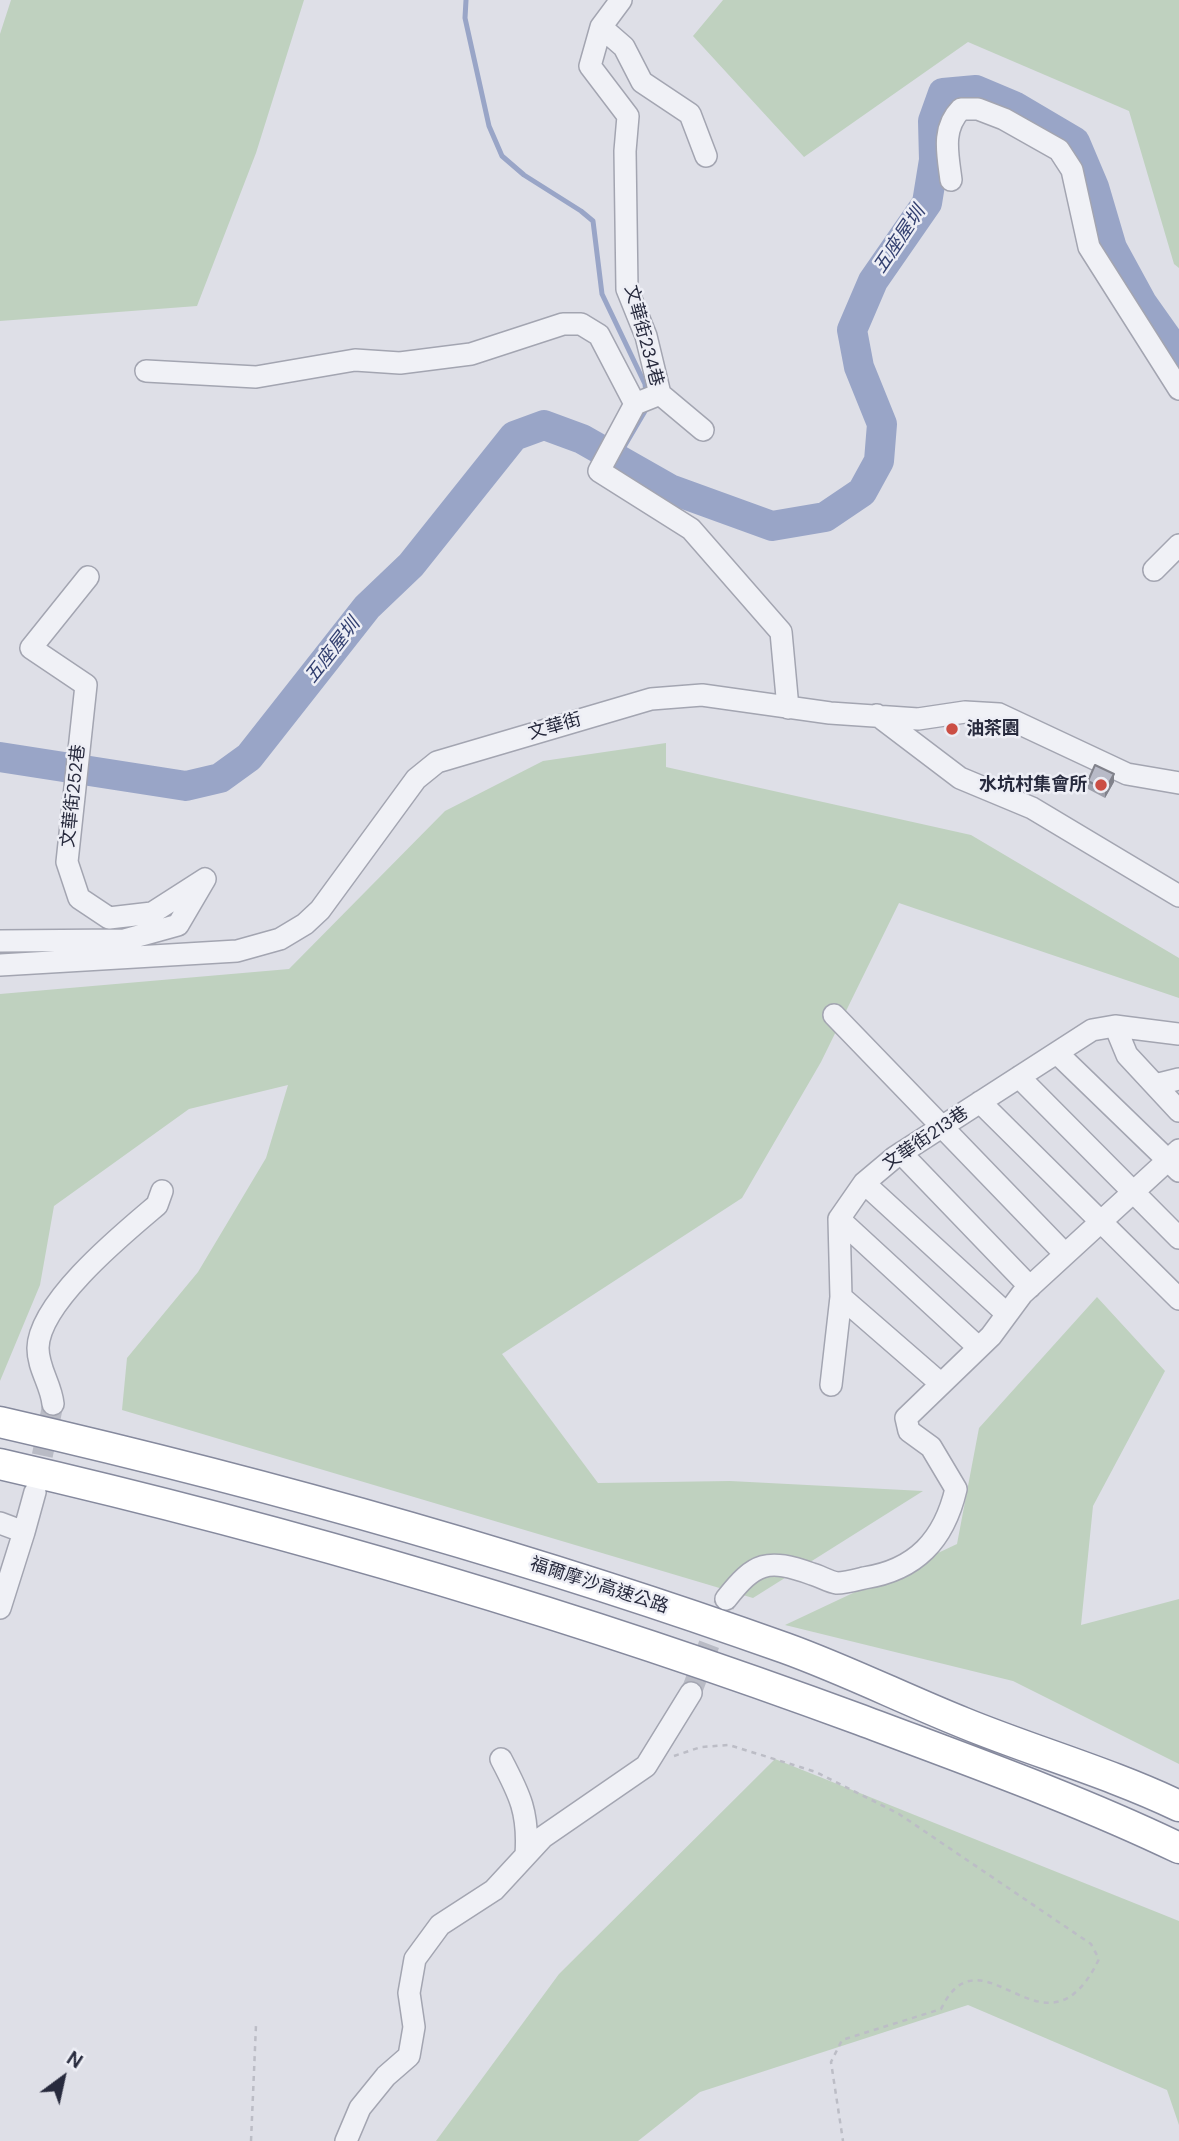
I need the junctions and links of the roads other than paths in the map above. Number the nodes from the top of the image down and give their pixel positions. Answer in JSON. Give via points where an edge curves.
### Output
{"nodes":[{"id":1,"x":621,"y":0,"type":"edge"},
{"id":2,"x":601,"y":27,"type":"junction"},
{"id":3,"x":706,"y":156,"type":"dead end"},
{"id":4,"x":951,"y":180,"type":"dead end"},
{"id":5,"x":146,"y":371,"type":"dead end"},
{"id":6,"x":1179,"y":389,"type":"edge"},
{"id":7,"x":658,"y":394,"type":"junction"},
{"id":8,"x":635,"y":404,"type":"junction"},
{"id":9,"x":703,"y":430,"type":"dead end"},
{"id":10,"x":1179,"y":545,"type":"edge"},
{"id":11,"x":1154,"y":570,"type":"dead end"},
{"id":12,"x":88,"y":577,"type":"dead end"},
{"id":13,"x":788,"y":708,"type":"junction"},
{"id":14,"x":877,"y":715,"type":"junction"},
{"id":15,"x":1179,"y":785,"type":"edge"},
{"id":16,"x":1179,"y":896,"type":"edge"},
{"id":17,"x":0,"y":941,"type":"edge"},
{"id":18,"x":0,"y":965,"type":"edge"},
{"id":19,"x":834,"y":1015,"type":"dead end"},
{"id":20,"x":1115,"y":1026,"type":"junction"},
{"id":21,"x":1179,"y":1034,"type":"edge"},
{"id":22,"x":1057,"y":1053,"type":"junction"},
{"id":23,"x":1019,"y":1077,"type":"junction"},
{"id":24,"x":1179,"y":1079,"type":"edge"},
{"id":25,"x":1155,"y":1085,"type":"junction"},
{"id":26,"x":980,"y":1102,"type":"junction"},
{"id":27,"x":1179,"y":1111,"type":"edge"},
{"id":28,"x":942,"y":1127,"type":"junction"},
{"id":29,"x":901,"y":1153,"type":"junction"},
{"id":30,"x":1175,"y":1160,"type":"edge"},
{"id":31,"x":864,"y":1183,"type":"junction"},
{"id":32,"x":162,"y":1191,"type":"dead end"},
{"id":33,"x":1131,"y":1192,"type":"junction"},
{"id":34,"x":839,"y":1219,"type":"junction"},
{"id":35,"x":1101,"y":1221,"type":"junction"},
{"id":36,"x":1179,"y":1238,"type":"edge"},
{"id":37,"x":1065,"y":1254,"type":"junction"},
{"id":38,"x":1030,"y":1286,"type":"junction"},
{"id":39,"x":841,"y":1297,"type":"junction"},
{"id":40,"x":1179,"y":1298,"type":"edge"},
{"id":41,"x":1007,"y":1314,"type":"junction"},
{"id":42,"x":978,"y":1347,"type":"junction"},
{"id":43,"x":940,"y":1383,"type":"junction"},
{"id":44,"x":831,"y":1385,"type":"dead end"},
{"id":45,"x":53,"y":1404,"type":"tunnel mouth"},
{"id":46,"x":0,"y":1422,"type":"edge"},
{"id":47,"x":0,"y":1464,"type":"edge"},
{"id":48,"x":35,"y":1492,"type":"tunnel mouth"},
{"id":49,"x":0,"y":1523,"type":"edge"},
{"id":50,"x":24,"y":1532,"type":"junction"},
{"id":51,"x":726,"y":1599,"type":"tunnel mouth"},
{"id":52,"x":0,"y":1608,"type":"edge"},
{"id":53,"x":691,"y":1693,"type":"tunnel mouth"},
{"id":54,"x":501,"y":1759,"type":"dead end"},
{"id":55,"x":1179,"y":1806,"type":"edge"},
{"id":56,"x":1179,"y":1849,"type":"edge"},
{"id":57,"x":526,"y":1855,"type":"junction"},
{"id":58,"x":346,"y":2141,"type":"edge"}],
"edges":[{"from":1,"to":2,"type":"street","name":"文華街234巷"},
{"from":2,"to":3,"type":"street","via":[[624,47],[642,82],[690,114]]},
{"from":2,"to":7,"type":"street","name":"文華街234巷","via":[[590,66],[628,116],[627,289],[646,336]]},
{"from":4,"to":6,"type":"street","via":[[950,120],[961,109],[978,109],[1004,119],[1059,150],[1072,170],[1089,247]]},
{"from":5,"to":8,"type":"street","via":[[256,377],[355,360],[400,363],[471,354],[563,324],[580,324],[599,335]]},
{"from":7,"to":8,"type":"street","name":"文華街234巷"},
{"from":7,"to":9,"type":"street"},
{"from":8,"to":13,"type":"street","name":"文華街234巷","via":[[598,471],[691,530],[781,632]]},
{"from":10,"to":11,"type":"street"},
{"from":12,"to":17,"type":"street","name":"文華街252巷","via":[[31,648],[86,685],[67,862],[79,898],[109,918],[152,913],[205,879],[178,925],[124,940]]},
{"from":13,"to":14,"type":"street","name":"文華街"},
{"from":13,"to":18,"type":"street","name":"文華街","via":[[702,695],[651,699],[437,762],[416,779],[320,910],[305,924],[265,945],[209,954]]},
{"from":14,"to":15,"type":"street","name":"文華街","via":[[918,719],[965,712],[999,714],[1127,774]]},
{"from":14,"to":16,"type":"street","via":[[960,778],[1032,808]]},
{"from":19,"to":28,"type":"street"},
{"from":20,"to":21,"type":"street","name":"文華街213巷"},
{"from":20,"to":22,"type":"street","name":"文華街213巷","via":[[1092,1030]]},
{"from":20,"to":25,"type":"street","via":[[1127,1055]]},
{"from":22,"to":23,"type":"street","name":"文華街213巷"},
{"from":22,"to":30,"type":"street"},
{"from":23,"to":26,"type":"street","name":"文華街213巷"},
{"from":23,"to":33,"type":"street"},
{"from":24,"to":25,"type":"street"},
{"from":25,"to":27,"type":"street"},
{"from":26,"to":28,"type":"street","name":"文華街213巷"},
{"from":26,"to":35,"type":"street"},
{"from":28,"to":29,"type":"street","name":"文華街213巷"},
{"from":28,"to":37,"type":"street"},
{"from":29,"to":31,"type":"street","name":"文華街213巷"},
{"from":29,"to":38,"type":"street"},
{"from":30,"to":33,"type":"street"},
{"from":31,"to":34,"type":"street","name":"文華街213巷"},
{"from":31,"to":41,"type":"street"},
{"from":32,"to":45,"type":"street","via":[[157,1205],[89,1266],[48,1321],[38,1344],[39,1365],[51,1387]]},
{"from":33,"to":35,"type":"street"},
{"from":33,"to":36,"type":"street"},
{"from":34,"to":39,"type":"street"},
{"from":34,"to":42,"type":"street"},
{"from":35,"to":37,"type":"street"},
{"from":35,"to":40,"type":"street"},
{"from":37,"to":38,"type":"street"},
{"from":38,"to":41,"type":"street"},
{"from":39,"to":43,"type":"street"},
{"from":39,"to":44,"type":"street"},
{"from":41,"to":42,"type":"street"},
{"from":42,"to":43,"type":"street"},
{"from":43,"to":51,"type":"street","via":[[906,1418],[909,1431],[931,1447],[956,1489],[951,1510],[934,1540],[908,1566],[838,1583],[769,1564],[746,1573]]},
{"from":46,"to":55,"type":"highway","name":"福爾摩沙高速公路","via":[[404,1524],[590,1583],[788,1649]]},
{"from":47,"to":56,"type":"highway","via":[[393,1565],[581,1622],[958,1757]]},
{"from":48,"to":50,"type":"street"},
{"from":49,"to":50,"type":"street"},
{"from":50,"to":52,"type":"street"},
{"from":53,"to":57,"type":"street","via":[[646,1766],[543,1837]]},
{"from":54,"to":57,"type":"street","via":[[528,1824]]},
{"from":57,"to":58,"type":"street","via":[[494,1890],[440,1925],[415,1959],[409,1993],[414,2027],[408,2056],[360,2108]]}]}
